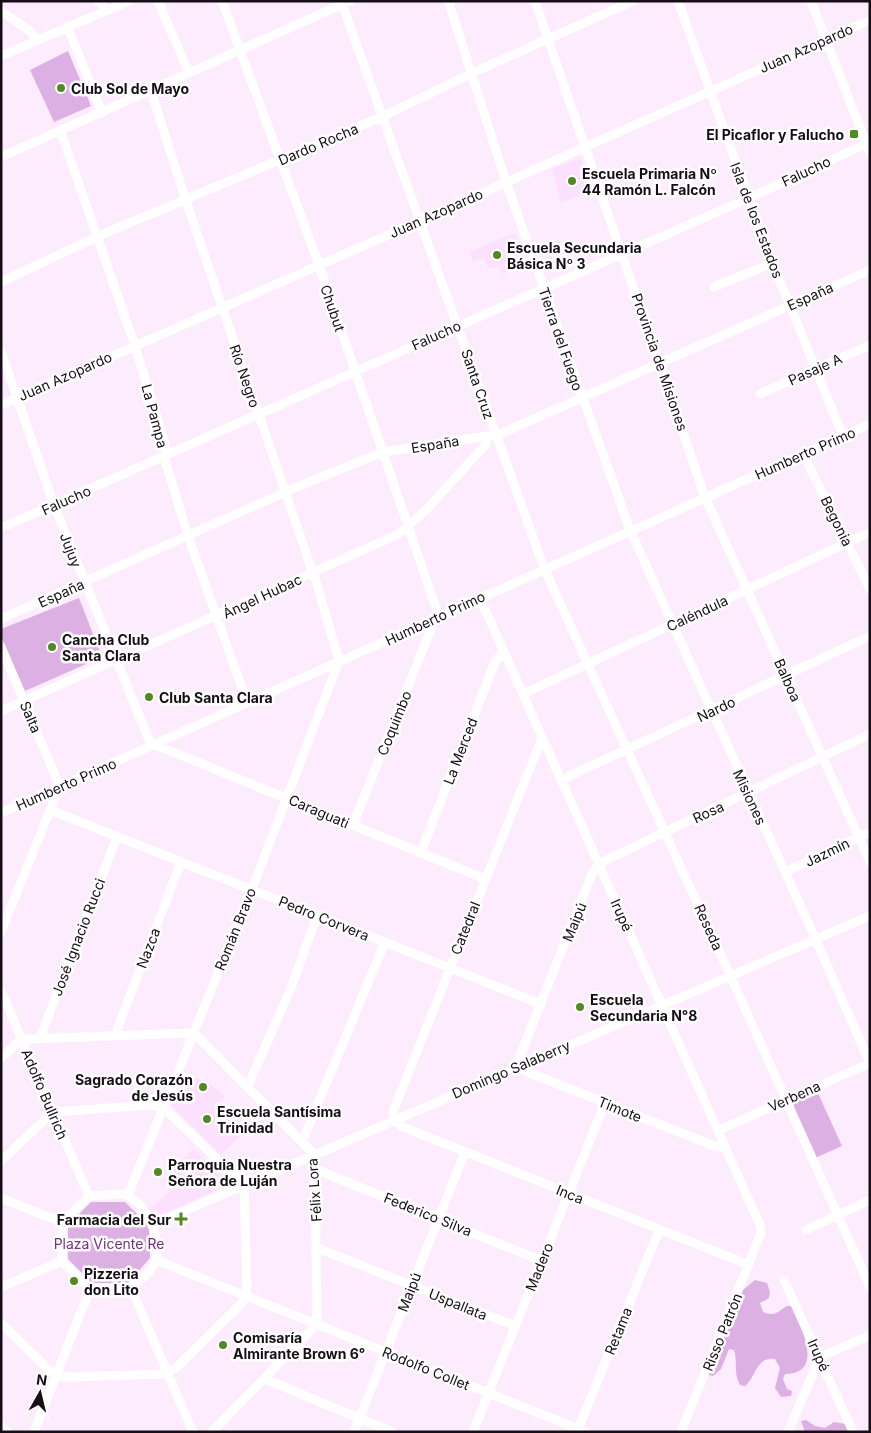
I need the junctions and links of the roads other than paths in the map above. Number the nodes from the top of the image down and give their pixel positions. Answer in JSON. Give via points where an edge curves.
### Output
{"nodes":[{"id":1,"x":98,"y":1,"type":"edge"},
{"id":2,"x":128,"y":1,"type":"edge"},
{"id":3,"x":158,"y":1,"type":"edge"},
{"id":4,"x":222,"y":1,"type":"edge"},
{"id":5,"x":535,"y":1,"type":"edge"},
{"id":6,"x":633,"y":1,"type":"edge"},
{"id":7,"x":678,"y":1,"type":"edge"},
{"id":8,"x":811,"y":1,"type":"edge"},
{"id":9,"x":345,"y":2,"type":"edge"},
{"id":10,"x":449,"y":3,"type":"dead end"},
{"id":11,"x":107,"y":10,"type":"junction"},
{"id":12,"x":1,"y":11,"type":"edge"},
{"id":13,"x":870,"y":20,"type":"edge"},
{"id":14,"x":68,"y":28,"type":"junction"},
{"id":15,"x":548,"y":39,"type":"junction"},
{"id":16,"x":825,"y":39,"type":"junction"},
{"id":17,"x":38,"y":40,"type":"junction"},
{"id":18,"x":242,"y":51,"type":"junction"},
{"id":19,"x":1,"y":56,"type":"edge"},
{"id":20,"x":189,"y":73,"type":"junction"},
{"id":21,"x":470,"y":74,"type":"junction"},
{"id":22,"x":151,"y":91,"type":"junction"},
{"id":23,"x":709,"y":92,"type":"junction"},
{"id":24,"x":102,"y":113,"type":"junction"},
{"id":25,"x":384,"y":116,"type":"junction"},
{"id":26,"x":60,"y":132,"type":"junction"},
{"id":27,"x":868,"y":142,"type":"edge"},
{"id":28,"x":586,"y":146,"type":"junction"},
{"id":29,"x":870,"y":153,"type":"edge"},
{"id":30,"x":1,"y":158,"type":"edge"},
{"id":31,"x":281,"y":160,"type":"junction"},
{"id":32,"x":506,"y":182,"type":"junction"},
{"id":33,"x":748,"y":198,"type":"junction"},
{"id":34,"x":186,"y":201,"type":"junction"},
{"id":35,"x":420,"y":221,"type":"junction"},
{"id":36,"x":97,"y":238,"type":"junction"},
{"id":37,"x":622,"y":253,"type":"junction"},
{"id":38,"x":773,"y":264,"type":"junction"},
{"id":39,"x":319,"y":265,"type":"junction"},
{"id":40,"x":870,"y":270,"type":"edge"},
{"id":41,"x":1,"y":282,"type":"edge"},
{"id":42,"x":714,"y":287,"type":"dead end"},
{"id":43,"x":543,"y":288,"type":"junction"},
{"id":44,"x":790,"y":305,"type":"junction"},
{"id":45,"x":222,"y":307,"type":"junction"},
{"id":46,"x":458,"y":325,"type":"junction"},
{"id":47,"x":870,"y":345,"type":"edge"},
{"id":48,"x":135,"y":346,"type":"junction"},
{"id":49,"x":1,"y":351,"type":"edge"},
{"id":50,"x":660,"y":362,"type":"junction"},
{"id":51,"x":816,"y":369,"type":"junction"},
{"id":52,"x":354,"y":371,"type":"junction"},
{"id":53,"x":760,"y":394,"type":"dead end"},
{"id":54,"x":581,"y":397,"type":"junction"},
{"id":55,"x":17,"y":398,"type":"junction"},
{"id":56,"x":1,"y":405,"type":"edge"},
{"id":57,"x":258,"y":414,"type":"junction"},
{"id":58,"x":870,"y":424,"type":"edge"},
{"id":59,"x":492,"y":436,"type":"junction"},
{"id":60,"x":843,"y":436,"type":"junction"},
{"id":61,"x":382,"y":452,"type":"junction"},
{"id":62,"x":803,"y":454,"type":"junction"},
{"id":63,"x":166,"y":455,"type":"junction"},
{"id":64,"x":285,"y":492,"type":"junction"},
{"id":65,"x":705,"y":497,"type":"junction"},
{"id":66,"x":54,"y":505,"type":"junction"},
{"id":67,"x":1,"y":528,"type":"edge"},
{"id":68,"x":408,"y":528,"type":"junction"},
{"id":69,"x":630,"y":530,"type":"junction"},
{"id":70,"x":870,"y":532,"type":"edge"},
{"id":71,"x":188,"y":536,"type":"junction"},
{"id":72,"x":847,"y":543,"type":"junction"},
{"id":73,"x":544,"y":568,"type":"junction"},
{"id":74,"x":313,"y":573,"type":"junction"},
{"id":75,"x":84,"y":583,"type":"junction"},
{"id":76,"x":747,"y":589,"type":"junction"},
{"id":77,"x":870,"y":590,"type":"edge"},
{"id":78,"x":480,"y":598,"type":"junction"},
{"id":79,"x":217,"y":617,"type":"junction"},
{"id":80,"x":436,"y":618,"type":"junction"},
{"id":81,"x":1,"y":619,"type":"edge"},
{"id":82,"x":672,"y":625,"type":"junction"},
{"id":83,"x":870,"y":636,"type":"edge"},
{"id":84,"x":1,"y":647,"type":"edge"},
{"id":85,"x":503,"y":652,"type":"junction"},
{"id":86,"x":116,"y":660,"type":"junction"},
{"id":87,"x":339,"y":662,"type":"junction"},
{"id":88,"x":589,"y":664,"type":"junction"},
{"id":89,"x":786,"y":677,"type":"junction"},
{"id":90,"x":523,"y":694,"type":"junction"},
{"id":91,"x":24,"y":701,"type":"junction"},
{"id":92,"x":247,"y":702,"type":"junction"},
{"id":93,"x":1,"y":711,"type":"edge"},
{"id":94,"x":711,"y":711,"type":"junction"},
{"id":95,"x":870,"y":734,"type":"edge"},
{"id":96,"x":542,"y":738,"type":"junction"},
{"id":97,"x":153,"y":744,"type":"junction"},
{"id":98,"x":628,"y":750,"type":"junction"},
{"id":99,"x":822,"y":757,"type":"junction"},
{"id":100,"x":561,"y":780,"type":"junction"},
{"id":101,"x":57,"y":788,"type":"junction"},
{"id":102,"x":748,"y":793,"type":"junction"},
{"id":103,"x":288,"y":798,"type":"junction"},
{"id":104,"x":50,"y":810,"type":"junction"},
{"id":105,"x":1,"y":813,"type":"edge"},
{"id":106,"x":353,"y":825,"type":"junction"},
{"id":107,"x":665,"y":832,"type":"junction"},
{"id":108,"x":870,"y":832,"type":"edge"},
{"id":109,"x":117,"y":837,"type":"junction"},
{"id":110,"x":858,"y":837,"type":"junction"},
{"id":111,"x":420,"y":852,"type":"junction"},
{"id":112,"x":181,"y":862,"type":"junction"},
{"id":113,"x":870,"y":862,"type":"edge"},
{"id":114,"x":600,"y":863,"type":"junction"},
{"id":115,"x":785,"y":872,"type":"junction"},
{"id":116,"x":485,"y":879,"type":"junction"},
{"id":117,"x":252,"y":889,"type":"junction"},
{"id":118,"x":318,"y":916,"type":"junction"},
{"id":119,"x":870,"y":916,"type":"edge"},
{"id":120,"x":1,"y":932,"type":"edge"},
{"id":121,"x":815,"y":938,"type":"junction"},
{"id":122,"x":385,"y":942,"type":"junction"},
{"id":123,"x":449,"y":969,"type":"junction"},
{"id":124,"x":730,"y":975,"type":"junction"},
{"id":125,"x":1,"y":991,"type":"edge"},
{"id":126,"x":541,"y":1004,"type":"junction"},
{"id":127,"x":662,"y":1005,"type":"junction"},
{"id":128,"x":192,"y":1034,"type":"junction"},
{"id":129,"x":117,"y":1035,"type":"junction"},
{"id":130,"x":40,"y":1038,"type":"junction"},
{"id":131,"x":22,"y":1040,"type":"junction"},
{"id":132,"x":5,"y":1048,"type":"edge"},
{"id":133,"x":1,"y":1058,"type":"edge"},
{"id":134,"x":870,"y":1063,"type":"edge"},
{"id":135,"x":519,"y":1065,"type":"junction"},
{"id":136,"x":248,"y":1086,"type":"junction"},
{"id":137,"x":786,"y":1100,"type":"junction"},
{"id":138,"x":605,"y":1103,"type":"junction"},
{"id":139,"x":163,"y":1107,"type":"junction"},
{"id":140,"x":53,"y":1112,"type":"junction"},
{"id":141,"x":393,"y":1119,"type":"junction"},
{"id":142,"x":718,"y":1130,"type":"junction"},
{"id":143,"x":302,"y":1142,"type":"junction"},
{"id":144,"x":724,"y":1148,"type":"junction"},
{"id":145,"x":465,"y":1152,"type":"junction"},
{"id":146,"x":313,"y":1155,"type":"junction"},
{"id":147,"x":1,"y":1161,"type":"edge"},
{"id":148,"x":315,"y":1169,"type":"junction"},
{"id":149,"x":244,"y":1185,"type":"junction"},
{"id":150,"x":569,"y":1194,"type":"junction"},
{"id":151,"x":128,"y":1195,"type":"junction"},
{"id":152,"x":89,"y":1196,"type":"junction"},
{"id":153,"x":1,"y":1198,"type":"edge"},
{"id":154,"x":870,"y":1200,"type":"edge"},
{"id":155,"x":838,"y":1215,"type":"junction"},
{"id":156,"x":439,"y":1219,"type":"junction"},
{"id":157,"x":63,"y":1223,"type":"junction"},
{"id":158,"x":154,"y":1224,"type":"junction"},
{"id":159,"x":659,"y":1230,"type":"junction"},
{"id":160,"x":806,"y":1230,"type":"dead end"},
{"id":161,"x":761,"y":1233,"type":"joint"},
{"id":162,"x":317,"y":1248,"type":"junction"},
{"id":163,"x":156,"y":1260,"type":"junction"},
{"id":164,"x":542,"y":1260,"type":"junction"},
{"id":165,"x":62,"y":1261,"type":"junction"},
{"id":166,"x":749,"y":1265,"type":"junction"},
{"id":167,"x":784,"y":1280,"type":"dead end"},
{"id":168,"x":412,"y":1286,"type":"junction"},
{"id":169,"x":1,"y":1287,"type":"edge"},
{"id":170,"x":870,"y":1287,"type":"edge"},
{"id":171,"x":130,"y":1288,"type":"junction"},
{"id":172,"x":90,"y":1289,"type":"junction"},
{"id":173,"x":246,"y":1296,"type":"junction"},
{"id":174,"x":1,"y":1323,"type":"edge"},
{"id":175,"x":316,"y":1325,"type":"junction"},
{"id":176,"x":514,"y":1326,"type":"junction"},
{"id":177,"x":870,"y":1335,"type":"edge"},
{"id":178,"x":386,"y":1352,"type":"junction"},
{"id":179,"x":820,"y":1357,"type":"junction"},
{"id":180,"x":168,"y":1372,"type":"junction"},
{"id":181,"x":56,"y":1375,"type":"junction"},
{"id":182,"x":265,"y":1379,"type":"junction"},
{"id":183,"x":488,"y":1393,"type":"junction"},
{"id":184,"x":359,"y":1419,"type":"junction"},
{"id":185,"x":1,"y":1426,"type":"edge"},
{"id":186,"x":580,"y":1431,"type":"edge"},
{"id":187,"x":7,"y":1432,"type":"edge"},
{"id":188,"x":34,"y":1432,"type":"edge"},
{"id":189,"x":193,"y":1432,"type":"edge"},
{"id":190,"x":212,"y":1432,"type":"edge"},
{"id":191,"x":354,"y":1432,"type":"edge"},
{"id":192,"x":392,"y":1432,"type":"edge"},
{"id":193,"x":473,"y":1432,"type":"edge"},
{"id":194,"x":681,"y":1432,"type":"edge"},
{"id":195,"x":788,"y":1432,"type":"edge"},
{"id":196,"x":853,"y":1432,"type":"edge"}],
"edges":[{"from":1,"to":11,"type":"street"},
{"from":2,"to":11,"type":"street"},
{"from":3,"to":20,"type":"street"},
{"from":4,"to":18,"type":"street","name":"Chubut"},
{"from":5,"to":15,"type":"street","name":"Provincia de Misiones"},
{"from":6,"to":15,"type":"street","name":"Dardo Rocha"},
{"from":7,"to":23,"type":"street","name":"Isla de los Estados"},
{"from":8,"to":16,"type":"street"},
{"from":9,"to":18,"type":"street"},
{"from":9,"to":25,"type":"street","name":"Santa Cruz"},
{"from":10,"to":21,"type":"street","name":"Tierra del Fuego"},
{"from":11,"to":14,"type":"street"},
{"from":12,"to":17,"type":"street"},
{"from":13,"to":16,"type":"street","name":"Juan Azopardo"},
{"from":14,"to":17,"type":"street"},
{"from":14,"to":24,"type":"street"},
{"from":15,"to":21,"type":"street","name":"Dardo Rocha"},
{"from":15,"to":28,"type":"street","name":"Provincia de Misiones"},
{"from":16,"to":23,"type":"street","name":"Juan Azopardo"},
{"from":16,"to":27,"type":"street"},
{"from":17,"to":19,"type":"street"},
{"from":18,"to":20,"type":"street"},
{"from":18,"to":31,"type":"street","name":"Chubut"},
{"from":20,"to":22,"type":"street"},
{"from":21,"to":25,"type":"street","name":"Dardo Rocha"},
{"from":21,"to":32,"type":"street","name":"Tierra del Fuego"},
{"from":22,"to":24,"type":"street"},
{"from":22,"to":34,"type":"street","name":"Río Negro"},
{"from":23,"to":28,"type":"street","name":"Juan Azopardo"},
{"from":23,"to":33,"type":"street","name":"Isla de los Estados"},
{"from":24,"to":26,"type":"street"},
{"from":25,"to":31,"type":"street","name":"Dardo Rocha"},
{"from":25,"to":35,"type":"street","name":"Santa Cruz"},
{"from":26,"to":30,"type":"street"},
{"from":26,"to":36,"type":"street","name":"La Pampa"},
{"from":27,"to":29,"type":"street"},
{"from":27,"to":33,"type":"street","name":"Falucho"},
{"from":28,"to":32,"type":"street","name":"Juan Azopardo"},
{"from":28,"to":37,"type":"street","name":"Provincia de Misiones"},
{"from":31,"to":34,"type":"street","name":"Dardo Rocha"},
{"from":31,"to":39,"type":"street","name":"Chubut"},
{"from":32,"to":35,"type":"street","name":"Juan Azopardo"},
{"from":32,"to":43,"type":"street","name":"Tierra del Fuego"},
{"from":33,"to":37,"type":"street","name":"Falucho"},
{"from":33,"to":38,"type":"street","name":"Isla de los Estados"},
{"from":34,"to":36,"type":"street","name":"Dardo Rocha"},
{"from":34,"to":45,"type":"street","name":"Río Negro"},
{"from":35,"to":39,"type":"street","name":"Juan Azopardo"},
{"from":35,"to":46,"type":"street","name":"Santa Cruz"},
{"from":36,"to":41,"type":"street","name":"Dardo Rocha"},
{"from":36,"to":48,"type":"street","name":"La Pampa"},
{"from":37,"to":43,"type":"street","name":"Falucho"},
{"from":37,"to":50,"type":"street","name":"Provincia de Misiones"},
{"from":38,"to":42,"type":"street"},
{"from":38,"to":44,"type":"street","name":"Isla de los Estados"},
{"from":39,"to":45,"type":"street","name":"Juan Azopardo"},
{"from":39,"to":52,"type":"street","name":"Chubut"},
{"from":40,"to":44,"type":"street","name":"España"},
{"from":43,"to":46,"type":"street","name":"Falucho"},
{"from":43,"to":54,"type":"street","name":"Tierra del Fuego"},
{"from":44,"to":50,"type":"street","name":"España"},
{"from":44,"to":51,"type":"street","name":"Isla de los Estados"},
{"from":45,"to":48,"type":"street","name":"Juan Azopardo"},
{"from":45,"to":57,"type":"street","name":"Río Negro"},
{"from":46,"to":52,"type":"street","name":"Falucho"},
{"from":46,"to":59,"type":"street","name":"Santa Cruz"},
{"from":47,"to":51,"type":"street","name":"Pasaje A"},
{"from":48,"to":55,"type":"street","name":"Juan Azopardo"},
{"from":48,"to":63,"type":"street","name":"La Pampa"},
{"from":49,"to":55,"type":"street","name":"Jujuy"},
{"from":50,"to":54,"type":"street","name":"España"},
{"from":50,"to":65,"type":"street","name":"Provincia de Misiones"},
{"from":51,"to":53,"type":"street","name":"Pasaje A"},
{"from":51,"to":60,"type":"street","name":"Isla de los Estados"},
{"from":52,"to":57,"type":"street","name":"Falucho"},
{"from":52,"to":61,"type":"street","name":"Chubut"},
{"from":54,"to":59,"type":"street","name":"España"},
{"from":54,"to":69,"type":"street","name":"Tierra del Fuego"},
{"from":55,"to":56,"type":"street","name":"Juan Azopardo"},
{"from":55,"to":66,"type":"street","name":"Jujuy"},
{"from":57,"to":63,"type":"street","name":"Falucho"},
{"from":57,"to":64,"type":"street","name":"Río Negro"},
{"from":58,"to":60,"type":"street","name":"Humberto Primo"},
{"from":59,"to":61,"type":"street","name":"España"},
{"from":59,"to":68,"type":"street","name":"Ángel Hubac"},
{"from":59,"to":73,"type":"street","name":"Santa Cruz"},
{"from":60,"to":62,"type":"street","name":"Humberto Primo"},
{"from":61,"to":64,"type":"street","name":"España"},
{"from":61,"to":68,"type":"street","name":"Chubut"},
{"from":62,"to":65,"type":"street","name":"Humberto Primo"},
{"from":62,"to":72,"type":"street","name":"Begonia"},
{"from":63,"to":66,"type":"street","name":"Falucho"},
{"from":63,"to":71,"type":"street","name":"La Pampa"},
{"from":64,"to":71,"type":"street","name":"España"},
{"from":64,"to":74,"type":"street","name":"Río Negro"},
{"from":65,"to":69,"type":"street","name":"Humberto Primo"},
{"from":65,"to":76,"type":"street","name":"Balboa"},
{"from":66,"to":67,"type":"street","name":"Falucho"},
{"from":66,"to":75,"type":"street","name":"Jujuy"},
{"from":68,"to":74,"type":"street","name":"Ángel Hubac"},
{"from":68,"to":80,"type":"street","name":"Chubut"},
{"from":69,"to":73,"type":"street","name":"Humberto Primo"},
{"from":69,"to":82,"type":"street","name":"Misiones"},
{"from":70,"to":72,"type":"street","name":"Caléndula"},
{"from":71,"to":75,"type":"street","name":"España"},
{"from":71,"to":79,"type":"street","name":"La Pampa"},
{"from":72,"to":76,"type":"street","name":"Caléndula"},
{"from":72,"to":77,"type":"street","name":"Begonia"},
{"from":73,"to":78,"type":"street","name":"Humberto Primo"},
{"from":73,"to":88,"type":"street","name":"Reseda"},
{"from":74,"to":79,"type":"street","name":"Ángel Hubac"},
{"from":74,"to":87,"type":"street","name":"Río Negro"},
{"from":75,"to":81,"type":"street","name":"España"},
{"from":75,"to":86,"type":"street","name":"Jujuy"},
{"from":76,"to":82,"type":"street","name":"Caléndula"},
{"from":76,"to":89,"type":"street","name":"Balboa"},
{"from":78,"to":80,"type":"street","name":"Humberto Primo"},
{"from":78,"to":85,"type":"street","name":"Irupé"},
{"from":79,"to":86,"type":"street","name":"Ángel Hubac"},
{"from":79,"to":92,"type":"street","name":"La Pampa"},
{"from":80,"to":87,"type":"street","name":"Humberto Primo"},
{"from":80,"to":106,"type":"street","name":"Coquimbo"},
{"from":82,"to":88,"type":"street","name":"Caléndula"},
{"from":82,"to":94,"type":"street","name":"Misiones"},
{"from":83,"to":89,"type":"street","name":"Nardo"},
{"from":84,"to":91,"type":"street","name":"Salta"},
{"from":85,"to":90,"type":"street","name":"Irupé"},
{"from":85,"to":111,"type":"street","name":"La Merced","via":[[495,662]]},
{"from":86,"to":91,"type":"street","name":"Ángel Hubac"},
{"from":86,"to":97,"type":"street","name":"Jujuy"},
{"from":87,"to":92,"type":"street","name":"Humberto Primo"},
{"from":87,"to":103,"type":"street","name":"Román Bravo"},
{"from":88,"to":90,"type":"street","name":"Caléndula"},
{"from":88,"to":98,"type":"street","name":"Reseda"},
{"from":89,"to":94,"type":"street","name":"Nardo"},
{"from":89,"to":99,"type":"street","name":"Balboa"},
{"from":90,"to":96,"type":"street","name":"Irupé"},
{"from":91,"to":93,"type":"street","name":"Ángel Hubac"},
{"from":91,"to":101,"type":"street","name":"Salta"},
{"from":92,"to":97,"type":"street","name":"Humberto Primo"},
{"from":94,"to":98,"type":"street","name":"Nardo"},
{"from":94,"to":102,"type":"street","name":"Misiones"},
{"from":95,"to":99,"type":"street","name":"Rosa"},
{"from":96,"to":100,"type":"street","name":"Irupé"},
{"from":96,"to":116,"type":"street","name":"Catedral"},
{"from":97,"to":101,"type":"street","name":"Humberto Primo"},
{"from":97,"to":103,"type":"street","name":"Caraguati"},
{"from":98,"to":100,"type":"street","name":"Nardo"},
{"from":98,"to":107,"type":"street","name":"Reseda"},
{"from":99,"to":102,"type":"street","name":"Rosa"},
{"from":99,"to":110,"type":"street","name":"Balboa"},
{"from":100,"to":114,"type":"street","name":"Irupé"},
{"from":101,"to":104,"type":"street"},
{"from":101,"to":105,"type":"street","name":"Humberto Primo"},
{"from":102,"to":107,"type":"street","name":"Rosa"},
{"from":102,"to":115,"type":"street","name":"Misiones"},
{"from":103,"to":106,"type":"street","name":"Caraguati"},
{"from":103,"to":117,"type":"street","name":"Román Bravo"},
{"from":104,"to":109,"type":"street","name":"Pedro Corvera"},
{"from":104,"to":120,"type":"street"},
{"from":106,"to":111,"type":"street","name":"Caraguati"},
{"from":107,"to":114,"type":"street","name":"Rosa"},
{"from":107,"to":124,"type":"street","name":"Reseda"},
{"from":108,"to":110,"type":"street","name":"Jazmín"},
{"from":109,"to":112,"type":"street","name":"Pedro Corvera"},
{"from":109,"to":130,"type":"street","name":"José Ignacio Rucci"},
{"from":110,"to":113,"type":"street","name":"Balboa"},
{"from":110,"to":115,"type":"street","name":"Jazmín"},
{"from":111,"to":116,"type":"street","name":"Caraguati"},
{"from":112,"to":117,"type":"street","name":"Pedro Corvera"},
{"from":112,"to":129,"type":"street","name":"Nazca"},
{"from":114,"to":126,"type":"street","name":"Maipú","via":[[592,874]]},
{"from":114,"to":127,"type":"street","name":"Irupé"},
{"from":115,"to":121,"type":"street","name":"Misiones"},
{"from":116,"to":123,"type":"street","name":"Catedral"},
{"from":117,"to":118,"type":"street","name":"Pedro Corvera"},
{"from":117,"to":128,"type":"street","name":"Román Bravo"},
{"from":118,"to":122,"type":"street","name":"Pedro Corvera"},
{"from":118,"to":136,"type":"street"},
{"from":119,"to":121,"type":"street","name":"Domingo Salaberry"},
{"from":121,"to":124,"type":"street","name":"Domingo Salaberry"},
{"from":121,"to":134,"type":"street","name":"Misiones"},
{"from":122,"to":123,"type":"street","name":"Pedro Corvera"},
{"from":122,"to":143,"type":"street"},
{"from":123,"to":126,"type":"street","name":"Pedro Corvera"},
{"from":123,"to":141,"type":"street","name":"Catedral","via":[[394,1109]]},
{"from":124,"to":127,"type":"street","name":"Domingo Salaberry"},
{"from":124,"to":137,"type":"street","name":"Reseda"},
{"from":125,"to":131,"type":"street","name":"Adolfo Bullrich"},
{"from":126,"to":135,"type":"street","name":"Maipú"},
{"from":127,"to":135,"type":"street","name":"Domingo Salaberry"},
{"from":127,"to":142,"type":"street","name":"Irupé"},
{"from":128,"to":129,"type":"street"},
{"from":128,"to":136,"type":"street","name":"Félix Lora"},
{"from":128,"to":139,"type":"street","name":"Román Bravo"},
{"from":129,"to":130,"type":"street"},
{"from":130,"to":131,"type":"street"},
{"from":131,"to":132,"type":"street"},
{"from":131,"to":140,"type":"street","name":"Adolfo Bullrich"},
{"from":132,"to":133,"type":"street"},
{"from":134,"to":137,"type":"street","name":"Verbena"},
{"from":135,"to":138,"type":"street","name":"Timote","via":[[525,1071]]},
{"from":135,"to":141,"type":"street","name":"Domingo Salaberry"},
{"from":136,"to":143,"type":"street","name":"Félix Lora"},
{"from":137,"to":142,"type":"street","name":"Verbena"},
{"from":137,"to":155,"type":"street","name":"Reseda"},
{"from":138,"to":144,"type":"street","name":"Timote"},
{"from":138,"to":150,"type":"street","name":"Madero"},
{"from":139,"to":140,"type":"street"},
{"from":139,"to":149,"type":"street"},
{"from":139,"to":151,"type":"street","name":"Román Bravo"},
{"from":140,"to":147,"type":"street"},
{"from":140,"to":152,"type":"street","name":"Adolfo Bullrich"},
{"from":141,"to":145,"type":"street","name":"Inca","via":[[402,1127]]},
{"from":141,"to":146,"type":"street","name":"Domingo Salaberry"},
{"from":142,"to":144,"type":"street","name":"Irupé"},
{"from":143,"to":146,"type":"street","name":"Félix Lora"},
{"from":144,"to":161,"type":"street","name":"Irupé","via":[[759,1220]]},
{"from":145,"to":150,"type":"street","name":"Inca"},
{"from":145,"to":156,"type":"street","name":"Maipú"},
{"from":146,"to":148,"type":"street","name":"Félix Lora"},
{"from":146,"to":149,"type":"street","name":"Domingo Salaberry"},
{"from":148,"to":156,"type":"street","name":"Federico Silva"},
{"from":148,"to":162,"type":"street","name":"Félix Lora"},
{"from":149,"to":158,"type":"street","name":"Domingo Salaberry"},
{"from":149,"to":173,"type":"street"},
{"from":150,"to":159,"type":"street","name":"Inca"},
{"from":150,"to":164,"type":"street","name":"Madero"},
{"from":151,"to":152,"type":"street"},
{"from":151,"to":158,"type":"street"},
{"from":152,"to":157,"type":"street"},
{"from":153,"to":157,"type":"street"},
{"from":154,"to":155,"type":"street"},
{"from":155,"to":160,"type":"street"},
{"from":155,"to":170,"type":"street","name":"Reseda"},
{"from":156,"to":164,"type":"street","name":"Federico Silva"},
{"from":156,"to":168,"type":"street","name":"Maipú"},
{"from":157,"to":165,"type":"street"},
{"from":158,"to":163,"type":"street"},
{"from":159,"to":166,"type":"street","name":"Inca"},
{"from":159,"to":186,"type":"street","name":"Retama"},
{"from":161,"to":166,"type":"street","name":"Risso Patrón"},
{"from":162,"to":168,"type":"street","name":"Uspallata"},
{"from":162,"to":175,"type":"street","name":"Félix Lora"},
{"from":163,"to":171,"type":"street","via":[[152,1268]]},
{"from":163,"to":173,"type":"street","name":"Rodolfo Collet"},
{"from":164,"to":176,"type":"street","name":"Madero"},
{"from":165,"to":169,"type":"street"},
{"from":165,"to":172,"type":"street"},
{"from":166,"to":194,"type":"street","name":"Risso Patrón"},
{"from":167,"to":179,"type":"street","name":"Irupé"},
{"from":168,"to":176,"type":"street","name":"Uspallata"},
{"from":168,"to":178,"type":"street","name":"Maipú"},
{"from":171,"to":172,"type":"street"},
{"from":171,"to":180,"type":"street"},
{"from":172,"to":181,"type":"street"},
{"from":173,"to":175,"type":"street","name":"Rodolfo Collet"},
{"from":173,"to":180,"type":"street","via":[[176,1368]]},
{"from":174,"to":181,"type":"street"},
{"from":175,"to":178,"type":"street","name":"Rodolfo Collet"},
{"from":175,"to":182,"type":"street"},
{"from":176,"to":183,"type":"street","name":"Madero"},
{"from":177,"to":179,"type":"street"},
{"from":178,"to":183,"type":"street","name":"Rodolfo Collet"},
{"from":178,"to":184,"type":"street","name":"Maipú"},
{"from":179,"to":195,"type":"street"},
{"from":179,"to":196,"type":"street","name":"Irupé"},
{"from":180,"to":181,"type":"street"},
{"from":180,"to":189,"type":"street"},
{"from":181,"to":188,"type":"street"},
{"from":182,"to":184,"type":"street"},
{"from":182,"to":190,"type":"street"},
{"from":183,"to":186,"type":"street","name":"Rodolfo Collet"},
{"from":183,"to":193,"type":"street","name":"Madero"},
{"from":184,"to":191,"type":"street","name":"Maipú"},
{"from":184,"to":192,"type":"street"},
{"from":185,"to":187,"type":"street"}]}
